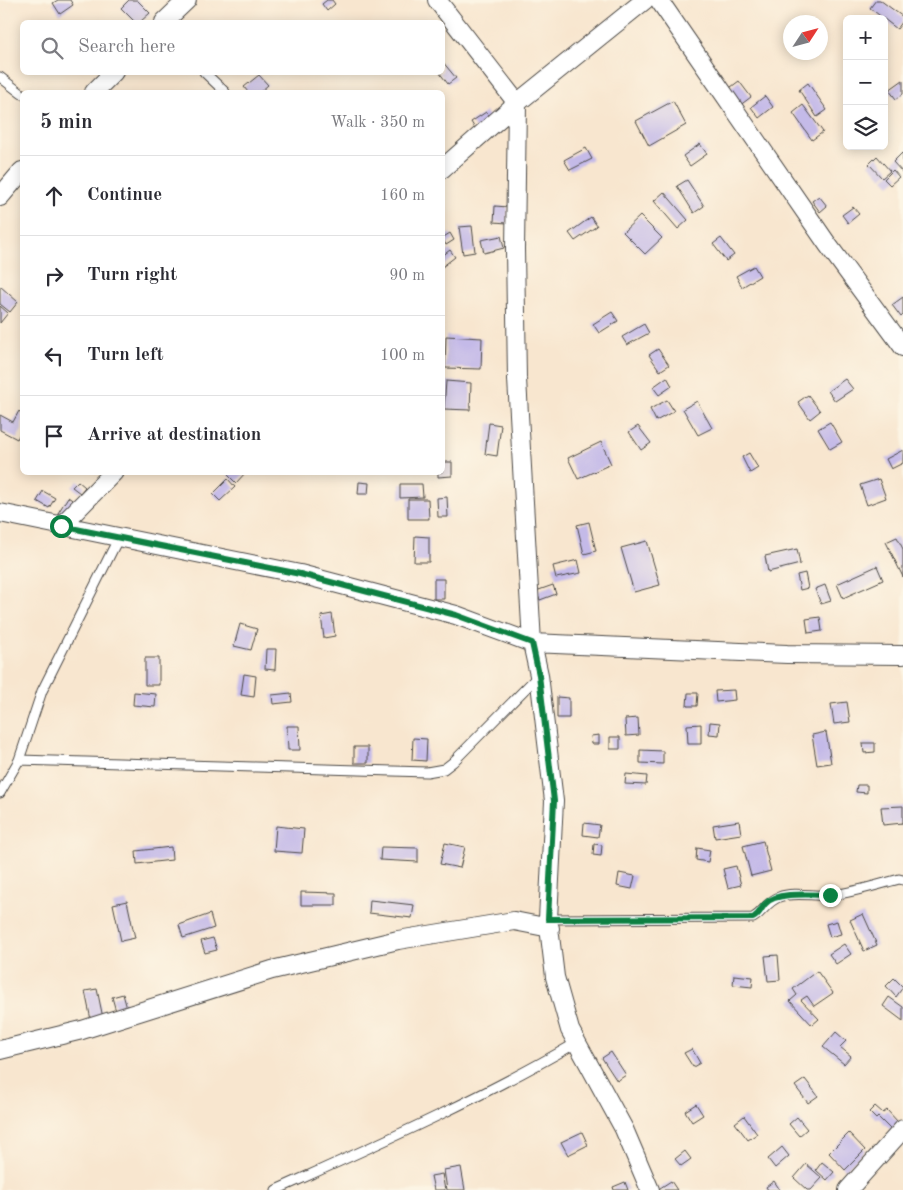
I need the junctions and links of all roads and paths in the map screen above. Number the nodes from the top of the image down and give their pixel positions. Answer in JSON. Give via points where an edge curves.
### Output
{"nodes":[{"id":1,"x":437,"y":0,"type":"edge"},
{"id":2,"x":645,"y":0,"type":"edge"},
{"id":3,"x":659,"y":0,"type":"edge"},
{"id":4,"x":182,"y":2,"type":"edge"},
{"id":5,"x":166,"y":20,"type":"edge"},
{"id":6,"x":111,"y":75,"type":"edge"},
{"id":7,"x":207,"y":75,"type":"edge"},
{"id":8,"x":0,"y":78,"type":"edge"},
{"id":9,"x":96,"y":90,"type":"edge"},
{"id":10,"x":223,"y":90,"type":"edge"},
{"id":11,"x":20,"y":93,"type":"edge"},
{"id":12,"x":517,"y":103,"type":"junction"},
{"id":13,"x":445,"y":166,"type":"edge"},
{"id":14,"x":20,"y":173,"type":"edge"},
{"id":15,"x":0,"y":197,"type":"edge"},
{"id":16,"x":903,"y":347,"type":"edge"},
{"id":17,"x":111,"y":475,"type":"edge"},
{"id":18,"x":0,"y":513,"type":"edge"},
{"id":19,"x":61,"y":526,"type":"junction"},
{"id":20,"x":119,"y":537,"type":"junction"},
{"id":21,"x":532,"y":643,"type":"junction"},
{"id":22,"x":903,"y":655,"type":"edge"},
{"id":23,"x":539,"y":675,"type":"junction"},
{"id":24,"x":19,"y":760,"type":"junction"},
{"id":25,"x":0,"y":793,"type":"edge"},
{"id":26,"x":903,"y":880,"type":"edge"},
{"id":27,"x":549,"y":923,"type":"junction"},
{"id":28,"x":576,"y":1042,"type":"junction"},
{"id":29,"x":0,"y":1050,"type":"edge"},
{"id":30,"x":903,"y":1129,"type":"edge"},
{"id":31,"x":276,"y":1190,"type":"edge"},
{"id":32,"x":650,"y":1190,"type":"edge"},
{"id":33,"x":848,"y":1190,"type":"edge"}],
"edges":[{"from":1,"to":12,"type":"street"},
{"from":2,"to":12,"type":"street"},
{"from":3,"to":16,"type":"street","via":[[828,245]]},
{"from":4,"to":5,"type":"street"},
{"from":6,"to":9,"type":"street"},
{"from":7,"to":10,"type":"lane"},
{"from":8,"to":11,"type":"lane"},
{"from":12,"to":13,"type":"street"},
{"from":12,"to":21,"type":"street","via":[[517,379]]},
{"from":14,"to":15,"type":"street"},
{"from":17,"to":19,"type":"street"},
{"from":18,"to":19,"type":"street"},
{"from":19,"to":20,"type":"street"},
{"from":20,"to":21,"type":"street","via":[[300,574],[456,615]]},
{"from":20,"to":24,"type":"lane","via":[[42,691]]},
{"from":21,"to":22,"type":"street","via":[[786,654]]},
{"from":21,"to":23,"type":"street"},
{"from":23,"to":24,"type":"lane","via":[[453,762],[427,772]]},
{"from":23,"to":27,"type":"street","via":[[554,801]]},
{"from":24,"to":25,"type":"lane"},
{"from":26,"to":27,"type":"lane","via":[[830,895],[781,896],[766,903],[761,914],[753,918]]},
{"from":27,"to":28,"type":"street","via":[[555,977]]},
{"from":27,"to":29,"type":"street","via":[[514,920],[398,940],[272,970],[82,1030]]},
{"from":28,"to":31,"type":"lane","via":[[474,1098]]},
{"from":28,"to":32,"type":"street","via":[[624,1129]]},
{"from":30,"to":33,"type":"street"}]}
